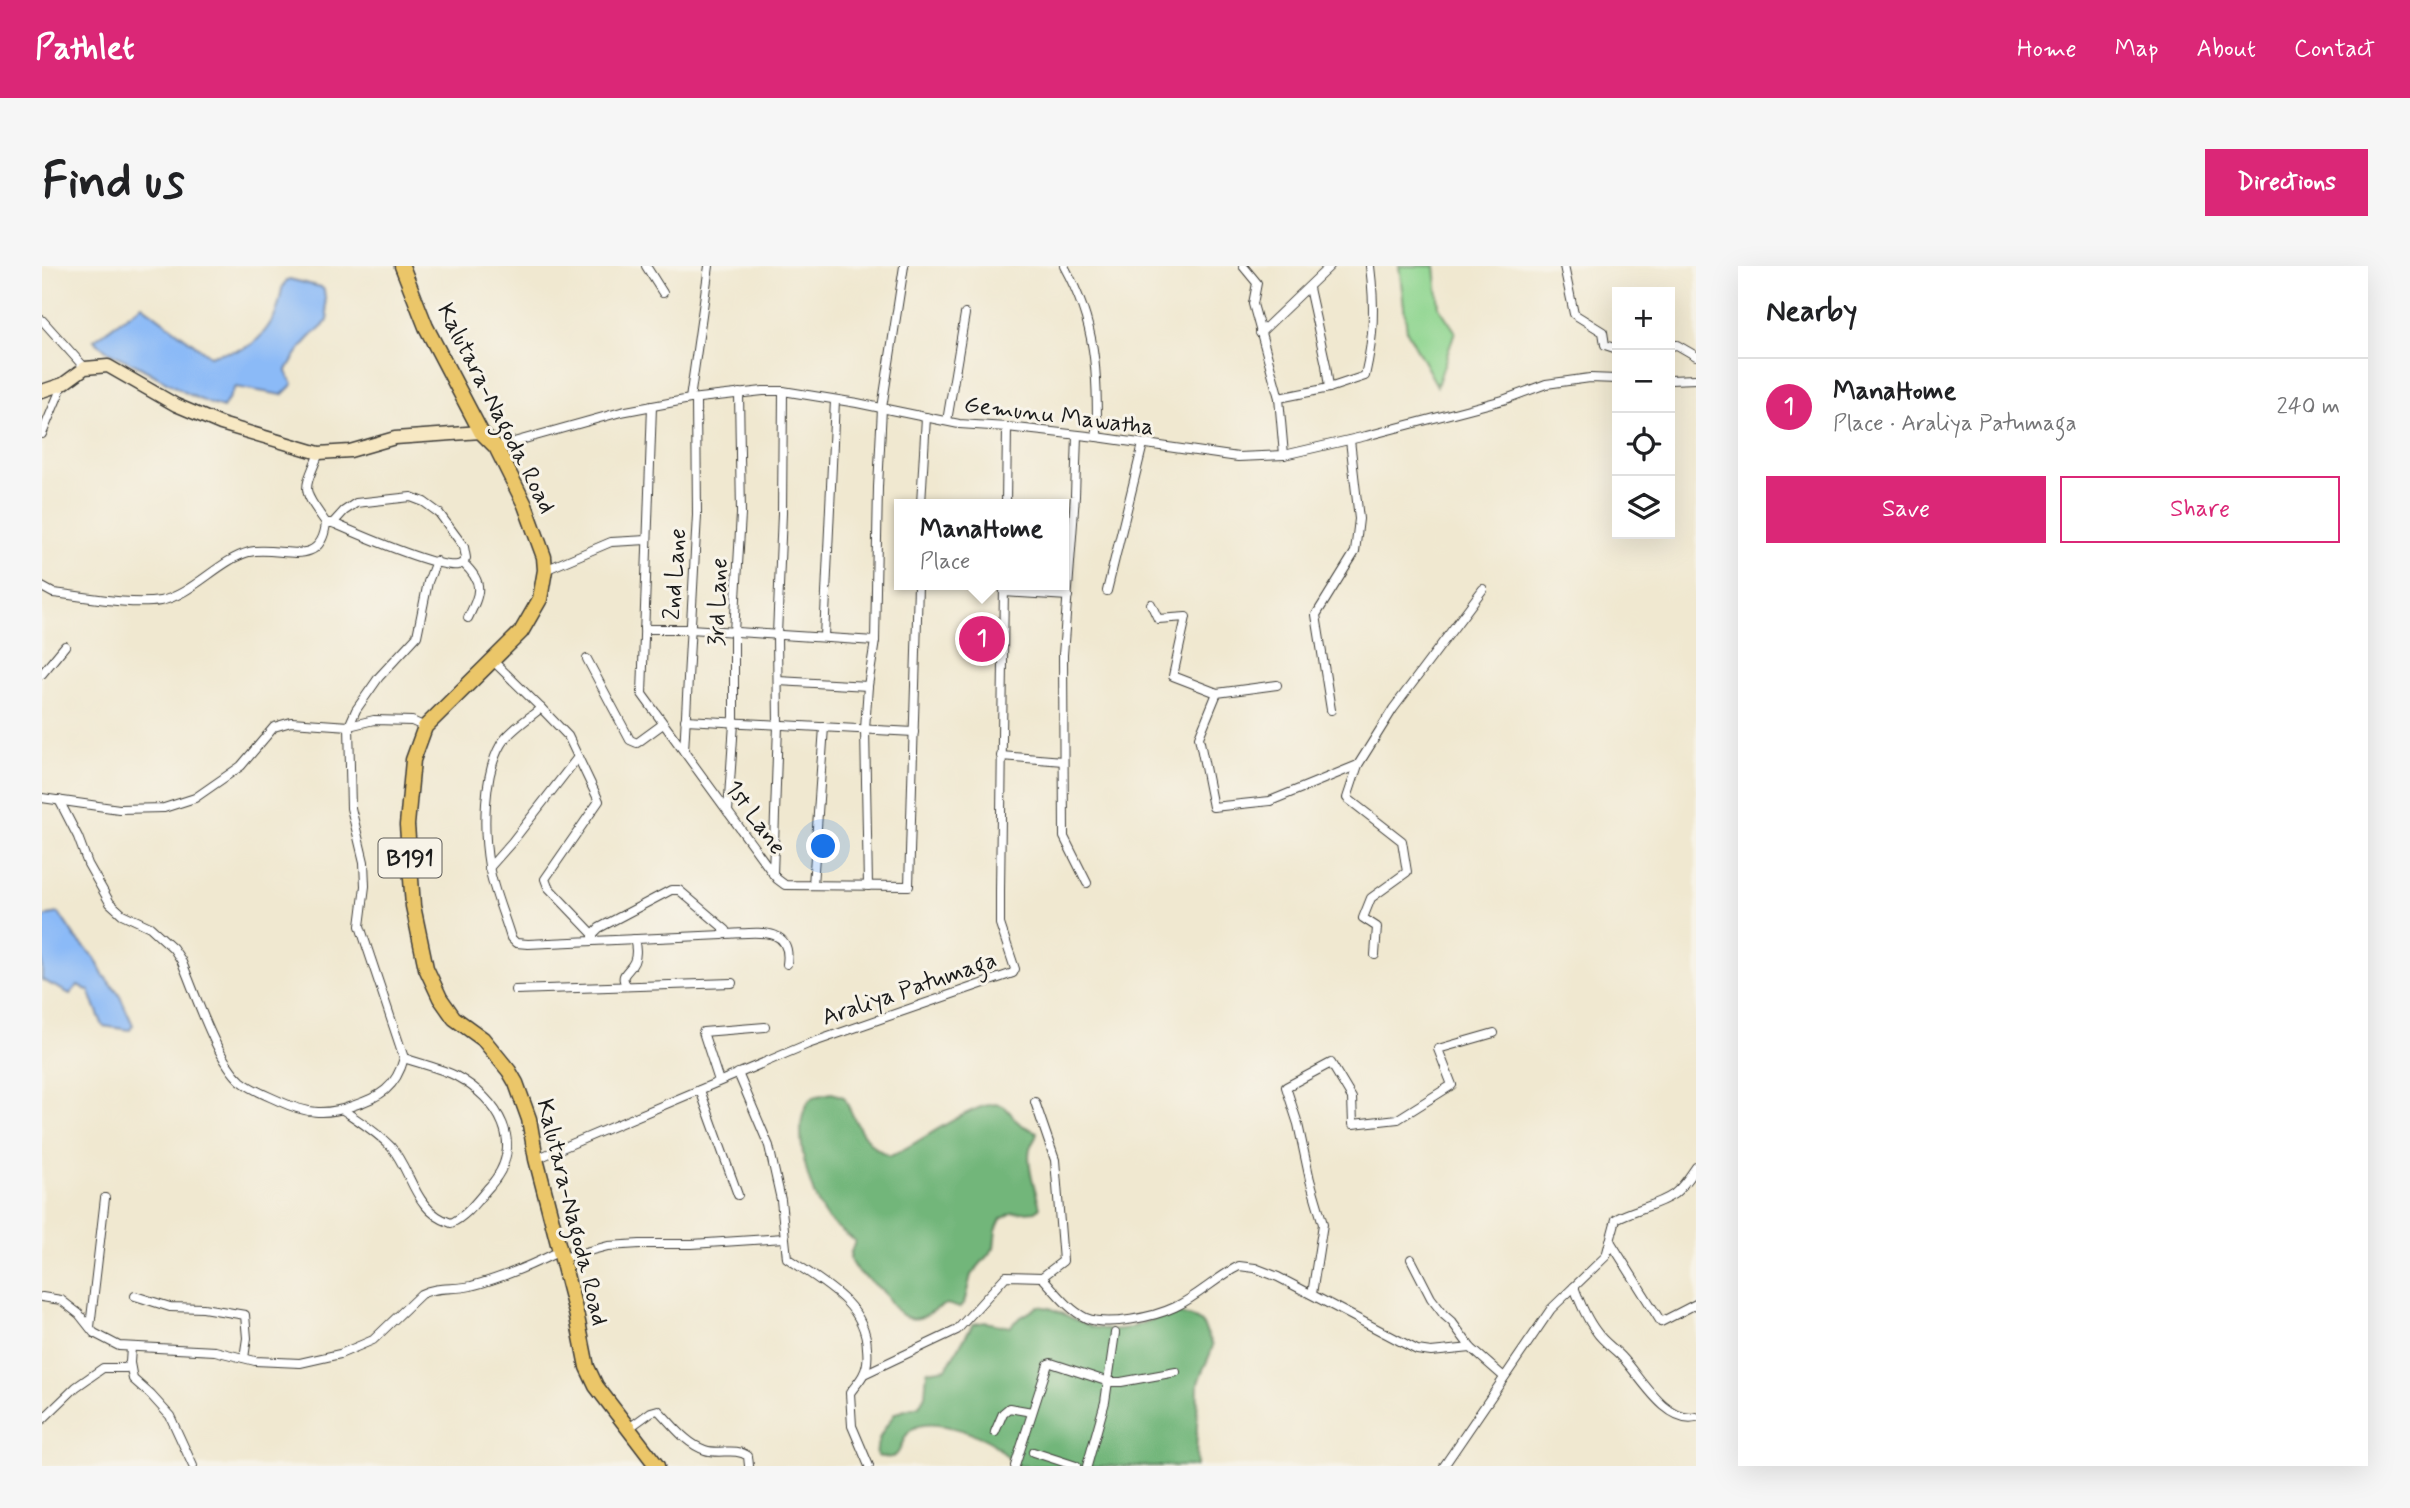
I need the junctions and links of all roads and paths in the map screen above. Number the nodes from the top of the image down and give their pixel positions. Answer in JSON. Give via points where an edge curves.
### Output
{"nodes":[{"id":1,"x":402,"y":266,"type":"edge"},
{"id":2,"x":646,"y":266,"type":"edge"},
{"id":3,"x":709,"y":266,"type":"edge"},
{"id":4,"x":904,"y":266,"type":"edge"},
{"id":5,"x":1064,"y":266,"type":"edge"},
{"id":6,"x":1242,"y":266,"type":"edge"},
{"id":7,"x":1330,"y":266,"type":"edge"},
{"id":8,"x":1370,"y":266,"type":"edge"},
{"id":9,"x":1564,"y":266,"type":"edge"},
{"id":10,"x":1308,"y":288,"type":"junction"},
{"id":11,"x":663,"y":293,"type":"dead end"},
{"id":12,"x":965,"y":314,"type":"dead end"},
{"id":13,"x":42,"y":320,"type":"edge"},
{"id":14,"x":1260,"y":333,"type":"junction"},
{"id":15,"x":1675,"y":345,"type":"edge"},
{"id":16,"x":1612,"y":347,"type":"edge"},
{"id":17,"x":1696,"y":356,"type":"edge"},
{"id":18,"x":85,"y":369,"type":"junction"},
{"id":19,"x":1612,"y":379,"type":"edge"},
{"id":20,"x":1696,"y":379,"type":"edge"},
{"id":21,"x":1675,"y":380,"type":"edge"},
{"id":22,"x":63,"y":384,"type":"junction"},
{"id":23,"x":1329,"y":388,"type":"junction"},
{"id":24,"x":42,"y":391,"type":"edge"},
{"id":25,"x":783,"y":391,"type":"junction"},
{"id":26,"x":739,"y":393,"type":"junction"},
{"id":27,"x":1279,"y":398,"type":"junction"},
{"id":28,"x":693,"y":399,"type":"junction"},
{"id":29,"x":835,"y":400,"type":"junction"},
{"id":30,"x":652,"y":406,"type":"junction"},
{"id":31,"x":882,"y":408,"type":"junction"},
{"id":32,"x":926,"y":417,"type":"junction"},
{"id":33,"x":947,"y":421,"type":"junction"},
{"id":34,"x":1007,"y":427,"type":"junction"},
{"id":35,"x":481,"y":432,"type":"junction"},
{"id":36,"x":42,"y":434,"type":"edge"},
{"id":37,"x":1077,"y":435,"type":"junction"},
{"id":38,"x":1097,"y":437,"type":"junction"},
{"id":39,"x":1350,"y":440,"type":"junction"},
{"id":40,"x":1143,"y":444,"type":"junction"},
{"id":41,"x":496,"y":447,"type":"junction"},
{"id":42,"x":319,"y":453,"type":"junction"},
{"id":43,"x":1284,"y":455,"type":"junction"},
{"id":44,"x":921,"y":499,"type":"edge"},
{"id":45,"x":1006,"y":499,"type":"edge"},
{"id":46,"x":329,"y":523,"type":"junction"},
{"id":47,"x":647,"y":540,"type":"junction"},
{"id":48,"x":436,"y":561,"type":"junction"},
{"id":49,"x":463,"y":563,"type":"junction"},
{"id":50,"x":545,"y":570,"type":"junction"},
{"id":51,"x":1069,"y":584,"type":"edge"},
{"id":52,"x":42,"y":587,"type":"edge"},
{"id":53,"x":1482,"y":589,"type":"dead end"},
{"id":54,"x":918,"y":590,"type":"edge"},
{"id":55,"x":1004,"y":590,"type":"edge"},
{"id":56,"x":1013,"y":590,"type":"edge"},
{"id":57,"x":1068,"y":590,"type":"edge"},
{"id":58,"x":1107,"y":591,"type":"dead end"},
{"id":59,"x":1068,"y":596,"type":"junction"},
{"id":60,"x":1151,"y":604,"type":"dead end"},
{"id":61,"x":468,"y":618,"type":"dead end"},
{"id":62,"x":644,"y":629,"type":"junction"},
{"id":63,"x":690,"y":629,"type":"junction"},
{"id":64,"x":734,"y":632,"type":"junction"},
{"id":65,"x":777,"y":635,"type":"junction"},
{"id":66,"x":824,"y":637,"type":"junction"},
{"id":67,"x":875,"y":641,"type":"junction"},
{"id":68,"x":65,"y":646,"type":"dead end"},
{"id":69,"x":587,"y":659,"type":"dead end"},
{"id":70,"x":492,"y":660,"type":"junction"},
{"id":71,"x":42,"y":674,"type":"edge"},
{"id":72,"x":778,"y":681,"type":"junction"},
{"id":73,"x":1277,"y":685,"type":"dead end"},
{"id":74,"x":868,"y":686,"type":"junction"},
{"id":75,"x":1217,"y":693,"type":"junction"},
{"id":76,"x":541,"y":708,"type":"junction"},
{"id":77,"x":1331,"y":710,"type":"dead end"},
{"id":78,"x":685,"y":720,"type":"junction"},
{"id":79,"x":734,"y":723,"type":"junction"},
{"id":80,"x":663,"y":724,"type":"junction"},
{"id":81,"x":778,"y":725,"type":"junction"},
{"id":82,"x":349,"y":726,"type":"junction"},
{"id":83,"x":425,"y":727,"type":"junction"},
{"id":84,"x":824,"y":727,"type":"junction"},
{"id":85,"x":866,"y":730,"type":"junction"},
{"id":86,"x":914,"y":732,"type":"junction"},
{"id":87,"x":684,"y":751,"type":"junction"},
{"id":88,"x":1001,"y":756,"type":"junction"},
{"id":89,"x":578,"y":757,"type":"junction"},
{"id":90,"x":1063,"y":761,"type":"junction"},
{"id":91,"x":1358,"y":765,"type":"junction"},
{"id":92,"x":42,"y":798,"type":"edge"},
{"id":93,"x":59,"y":800,"type":"junction"},
{"id":94,"x":728,"y":812,"type":"junction"},
{"id":95,"x":489,"y":868,"type":"junction"},
{"id":96,"x":774,"y":874,"type":"junction"},
{"id":97,"x":1087,"y":883,"type":"dead end"},
{"id":98,"x":813,"y":885,"type":"junction"},
{"id":99,"x":868,"y":886,"type":"junction"},
{"id":100,"x":725,"y":934,"type":"junction"},
{"id":101,"x":593,"y":937,"type":"junction"},
{"id":102,"x":635,"y":939,"type":"junction"},
{"id":103,"x":1375,"y":955,"type":"dead end"},
{"id":104,"x":787,"y":964,"type":"dead end"},
{"id":105,"x":732,"y":983,"type":"dead end"},
{"id":106,"x":627,"y":986,"type":"junction"},
{"id":107,"x":515,"y":990,"type":"dead end"},
{"id":108,"x":765,"y":1027,"type":"dead end"},
{"id":109,"x":1494,"y":1033,"type":"dead end"},
{"id":110,"x":404,"y":1058,"type":"junction"},
{"id":111,"x":738,"y":1073,"type":"junction"},
{"id":112,"x":719,"y":1081,"type":"junction"},
{"id":113,"x":700,"y":1090,"type":"junction"},
{"id":114,"x":1035,"y":1102,"type":"dead end"},
{"id":115,"x":343,"y":1110,"type":"junction"},
{"id":116,"x":536,"y":1159,"type":"junction"},
{"id":117,"x":1696,"y":1167,"type":"edge"},
{"id":118,"x":738,"y":1195,"type":"dead end"},
{"id":119,"x":105,"y":1198,"type":"dead end"},
{"id":120,"x":784,"y":1238,"type":"junction"},
{"id":121,"x":1611,"y":1241,"type":"junction"},
{"id":122,"x":561,"y":1254,"type":"junction"},
{"id":123,"x":1411,"y":1259,"type":"dead end"},
{"id":124,"x":1042,"y":1278,"type":"junction"},
{"id":125,"x":1574,"y":1287,"type":"junction"},
{"id":126,"x":1312,"y":1294,"type":"junction"},
{"id":127,"x":135,"y":1296,"type":"dead end"},
{"id":128,"x":42,"y":1297,"type":"edge"},
{"id":129,"x":1696,"y":1304,"type":"edge"},
{"id":130,"x":90,"y":1327,"type":"junction"},
{"id":131,"x":1115,"y":1333,"type":"dead end"},
{"id":132,"x":131,"y":1346,"type":"junction"},
{"id":133,"x":1471,"y":1348,"type":"junction"},
{"id":134,"x":244,"y":1358,"type":"junction"},
{"id":135,"x":130,"y":1363,"type":"junction"},
{"id":136,"x":1176,"y":1372,"type":"dead end"},
{"id":137,"x":864,"y":1374,"type":"junction"},
{"id":138,"x":1504,"y":1377,"type":"junction"},
{"id":139,"x":1110,"y":1382,"type":"junction"},
{"id":140,"x":1032,"y":1412,"type":"junction"},
{"id":141,"x":1696,"y":1417,"type":"edge"},
{"id":142,"x":42,"y":1420,"type":"edge"},
{"id":143,"x":629,"y":1428,"type":"junction"},
{"id":144,"x":995,"y":1432,"type":"dead end"},
{"id":145,"x":1033,"y":1452,"type":"dead end"},
{"id":146,"x":193,"y":1466,"type":"edge"},
{"id":147,"x":657,"y":1466,"type":"edge"},
{"id":148,"x":749,"y":1466,"type":"edge"},
{"id":149,"x":869,"y":1466,"type":"edge"},
{"id":150,"x":1015,"y":1466,"type":"edge"},
{"id":151,"x":1076,"y":1466,"type":"edge"},
{"id":152,"x":1087,"y":1466,"type":"edge"},
{"id":153,"x":1444,"y":1466,"type":"edge"}],
"edges":[{"from":1,"to":35,"type":"main road","name":"Kalutara-Nagoda Road","number":"B191","via":[[426,327]]},
{"from":2,"to":11,"type":"street"},
{"from":3,"to":28,"type":"street","name":"2nd Lane"},
{"from":4,"to":31,"type":"street"},
{"from":5,"to":38,"type":"street","via":[[1091,329]]},
{"from":6,"to":14,"type":"street","via":[[1257,283],[1254,304]]},
{"from":7,"to":10,"type":"street"},
{"from":8,"to":23,"type":"street","via":[[1373,341],[1365,376]]},
{"from":9,"to":16,"type":"street","via":[[1574,314],[1603,332],[1605,345]]},
{"from":10,"to":14,"type":"street"},
{"from":10,"to":23,"type":"street"},
{"from":12,"to":33,"type":"street"},
{"from":13,"to":18,"type":"street"},
{"from":14,"to":27,"type":"street"},
{"from":15,"to":17,"type":"street"},
{"from":18,"to":22,"type":"street"},
{"from":18,"to":42,"type":"street","via":[[108,366],[176,405]]},
{"from":19,"to":39,"type":"street","name":"Gemunu Mawatha","via":[[1546,384],[1503,400]]},
{"from":20,"to":21,"type":"street"},
{"from":22,"to":24,"type":"street"},
{"from":22,"to":36,"type":"street"},
{"from":23,"to":27,"type":"street"},
{"from":25,"to":26,"type":"street","name":"Gemunu Mawatha"},
{"from":25,"to":29,"type":"street","name":"Gemunu Mawatha"},
{"from":25,"to":65,"type":"street"},
{"from":26,"to":28,"type":"street","name":"Gemunu Mawatha"},
{"from":26,"to":64,"type":"street","name":"3rd Lane","via":[[741,514]]},
{"from":27,"to":43,"type":"street"},
{"from":28,"to":30,"type":"street","name":"Gemunu Mawatha"},
{"from":28,"to":63,"type":"street","name":"2nd Lane","via":[[697,514]]},
{"from":29,"to":31,"type":"street","name":"Gemunu Mawatha"},
{"from":29,"to":66,"type":"street"},
{"from":30,"to":41,"type":"street","name":"Gemunu Mawatha"},
{"from":30,"to":47,"type":"street","name":"1st Lane"},
{"from":31,"to":32,"type":"street","name":"Gemunu Mawatha"},
{"from":31,"to":67,"type":"street"},
{"from":32,"to":33,"type":"street","name":"Gemunu Mawatha"},
{"from":32,"to":44,"type":"street"},
{"from":33,"to":34,"type":"street","name":"Gemunu Mawatha"},
{"from":34,"to":37,"type":"street","name":"Gemunu Mawatha"},
{"from":34,"to":45,"type":"street"},
{"from":35,"to":41,"type":"main road","name":"Kalutara-Nagoda Road","number":"B191"},
{"from":35,"to":42,"type":"street","via":[[395,438],[351,451]]},
{"from":37,"to":38,"type":"street","name":"Gemunu Mawatha"},
{"from":37,"to":51,"type":"street"},
{"from":38,"to":40,"type":"street","name":"Gemunu Mawatha"},
{"from":39,"to":43,"type":"street","name":"Gemunu Mawatha"},
{"from":39,"to":77,"type":"street","via":[[1359,519],[1354,552],[1316,615]]},
{"from":40,"to":43,"type":"street","name":"Gemunu Mawatha","via":[[1238,457]]},
{"from":40,"to":58,"type":"street"},
{"from":41,"to":50,"type":"main road","name":"Kalutara-Nagoda Road","number":"B191","via":[[525,505]]},
{"from":42,"to":46,"type":"street","via":[[307,496]]},
{"from":46,"to":48,"type":"street"},
{"from":46,"to":49,"type":"street","via":[[356,503],[411,497],[439,513],[464,547]]},
{"from":46,"to":52,"type":"street","via":[[319,546],[305,552],[252,551],[236,556],[162,601],[53,593]]},
{"from":47,"to":50,"type":"street","via":[[611,542]]},
{"from":47,"to":62,"type":"street","name":"1st Lane"},
{"from":48,"to":49,"type":"street"},
{"from":48,"to":82,"type":"street","via":[[417,636],[379,677]]},
{"from":49,"to":61,"type":"street","via":[[480,585]]},
{"from":50,"to":70,"type":"main road","name":"Kalutara-Nagoda Road","number":"B191","via":[[540,599],[521,632]]},
{"from":53,"to":91,"type":"street","via":[[1393,709]]},
{"from":54,"to":86,"type":"street","name":"1st Lane"},
{"from":55,"to":88,"type":"street","name":"Araliya Patumaga"},
{"from":56,"to":59,"type":"street"},
{"from":57,"to":59,"type":"street"},
{"from":59,"to":90,"type":"street"},
{"from":60,"to":75,"type":"street","via":[[1158,619],[1186,617],[1173,676]]},
{"from":62,"to":63,"type":"street"},
{"from":62,"to":80,"type":"street","name":"1st Lane","via":[[642,694]]},
{"from":63,"to":64,"type":"street"},
{"from":63,"to":78,"type":"street","name":"2nd Lane"},
{"from":64,"to":65,"type":"street"},
{"from":64,"to":79,"type":"street","name":"3rd Lane"},
{"from":65,"to":66,"type":"street"},
{"from":65,"to":72,"type":"street"},
{"from":66,"to":67,"type":"street"},
{"from":67,"to":74,"type":"street"},
{"from":68,"to":71,"type":"street"},
{"from":69,"to":80,"type":"street","via":[[630,740],[637,743]]},
{"from":70,"to":76,"type":"street"},
{"from":70,"to":83,"type":"main road","name":"Kalutara-Nagoda Road","number":"B191"},
{"from":72,"to":74,"type":"street"},
{"from":72,"to":81,"type":"street"},
{"from":73,"to":75,"type":"street"},
{"from":74,"to":85,"type":"street"},
{"from":75,"to":91,"type":"street","via":[[1199,737],[1213,807],[1270,801]]},
{"from":76,"to":89,"type":"street","via":[[568,736]]},
{"from":76,"to":95,"type":"street","via":[[504,741],[494,762],[486,814]]},
{"from":78,"to":79,"type":"street"},
{"from":78,"to":87,"type":"street","name":"2nd Lane"},
{"from":79,"to":81,"type":"street"},
{"from":79,"to":94,"type":"street","name":"3rd Lane"},
{"from":80,"to":87,"type":"street","name":"1st Lane"},
{"from":81,"to":84,"type":"street"},
{"from":81,"to":96,"type":"street"},
{"from":82,"to":83,"type":"street","via":[[374,720],[412,721]]},
{"from":82,"to":93,"type":"street","via":[[291,722],[274,727],[241,766],[195,798],[164,808],[120,809]]},
{"from":82,"to":110,"type":"street","via":[[351,808],[365,874],[360,926]]},
{"from":83,"to":116,"type":"main road","name":"Kalutara-Nagoda Road","number":"B191","via":[[413,760],[407,825],[413,906],[426,968],[454,1018],[482,1039],[516,1083]]},
{"from":84,"to":85,"type":"street"},
{"from":84,"to":98,"type":"street"},
{"from":85,"to":86,"type":"street"},
{"from":85,"to":99,"type":"street"},
{"from":86,"to":99,"type":"street","name":"1st Lane","via":[[909,886]]},
{"from":87,"to":94,"type":"street","name":"1st Lane"},
{"from":88,"to":90,"type":"street"},
{"from":88,"to":111,"type":"street","name":"Araliya Patumaga","via":[[1000,924],[1013,973]]},
{"from":89,"to":95,"type":"street"},
{"from":89,"to":101,"type":"street","via":[[599,801],[545,879]]},
{"from":90,"to":97,"type":"street","via":[[1063,837]]},
{"from":91,"to":103,"type":"street","via":[[1347,798],[1402,841],[1407,872],[1371,898],[1363,918],[1377,927]]},
{"from":92,"to":93,"type":"street"},
{"from":93,"to":115,"type":"street","via":[[110,903],[173,947],[225,1062],[240,1080],[312,1113]]},
{"from":94,"to":96,"type":"street","name":"1st Lane"},
{"from":95,"to":101,"type":"street","via":[[516,943]]},
{"from":96,"to":98,"type":"street","name":"1st Lane","via":[[785,885]]},
{"from":98,"to":99,"type":"street","name":"1st Lane"},
{"from":100,"to":101,"type":"street","via":[[724,926],[679,890],[671,890],[599,928]]},
{"from":100,"to":102,"type":"street"},
{"from":100,"to":104,"type":"street","via":[[773,933],[782,939]]},
{"from":101,"to":102,"type":"street"},
{"from":102,"to":106,"type":"street","via":[[635,960],[624,975]]},
{"from":105,"to":106,"type":"street"},
{"from":106,"to":107,"type":"street"},
{"from":108,"to":112,"type":"street","via":[[703,1032]]},
{"from":109,"to":126,"type":"street","via":[[1438,1049],[1452,1085],[1398,1119],[1353,1124],[1352,1098],[1331,1063],[1286,1087],[1323,1224]]},
{"from":110,"to":115,"type":"street","via":[[389,1089]]},
{"from":110,"to":115,"type":"street","via":[[455,1076],[487,1099],[504,1129],[506,1158],[496,1179],[461,1219],[451,1223],[431,1210],[414,1191],[393,1149]]},
{"from":111,"to":112,"type":"street","name":"Araliya Patumaga"},
{"from":111,"to":120,"type":"street","via":[[769,1146]]},
{"from":112,"to":113,"type":"street","name":"Araliya Patumaga"},
{"from":113,"to":116,"type":"street","name":"Araliya Patumaga"},
{"from":113,"to":118,"type":"street"},
{"from":114,"to":124,"type":"street","via":[[1055,1160],[1063,1261]]},
{"from":116,"to":122,"type":"main road","name":"Kalutara-Nagoda Road","number":"B191"},
{"from":117,"to":121,"type":"street","via":[[1674,1194],[1616,1219]]},
{"from":119,"to":130,"type":"street"},
{"from":120,"to":122,"type":"street","via":[[608,1246]]},
{"from":120,"to":137,"type":"street","via":[[788,1258],[856,1312],[866,1332]]},
{"from":121,"to":125,"type":"street","via":[[1606,1256]]},
{"from":121,"to":129,"type":"street","via":[[1661,1322]]},
{"from":122,"to":134,"type":"street","via":[[470,1286],[421,1294],[373,1340],[340,1354],[300,1363]]},
{"from":122,"to":143,"type":"main road","name":"Kalutara-Nagoda Road","number":"B191","via":[[587,1367]]},
{"from":123,"to":133,"type":"street","via":[[1431,1298]]},
{"from":124,"to":126,"type":"street","via":[[1074,1311],[1102,1322],[1176,1307],[1239,1266],[1255,1268]]},
{"from":124,"to":137,"type":"street","via":[[1006,1276],[957,1330]]},
{"from":125,"to":138,"type":"street","via":[[1551,1309]]},
{"from":125,"to":141,"type":"street","via":[[1597,1334],[1641,1381],[1671,1412],[1688,1419]]},
{"from":126,"to":133,"type":"street","via":[[1417,1350]]},
{"from":127,"to":134,"type":"street","via":[[170,1307],[245,1315]]},
{"from":128,"to":130,"type":"street","via":[[61,1300]]},
{"from":130,"to":132,"type":"street","via":[[119,1346]]},
{"from":131,"to":139,"type":"street"},
{"from":132,"to":134,"type":"street","via":[[215,1351]]},
{"from":132,"to":135,"type":"street"},
{"from":133,"to":138,"type":"street"},
{"from":135,"to":142,"type":"street","via":[[126,1368],[103,1368]]},
{"from":135,"to":146,"type":"street","via":[[132,1379],[170,1416]]},
{"from":136,"to":139,"type":"street"},
{"from":137,"to":149,"type":"street","via":[[850,1392],[851,1416]]},
{"from":138,"to":153,"type":"street"},
{"from":139,"to":140,"type":"street","via":[[1051,1363]]},
{"from":139,"to":152,"type":"street"},
{"from":140,"to":144,"type":"street","via":[[1009,1408]]},
{"from":140,"to":150,"type":"street"},
{"from":143,"to":147,"type":"main road","name":"Kalutara-Nagoda Road","number":"B191"},
{"from":143,"to":148,"type":"street","via":[[659,1410],[692,1445],[719,1453],[742,1452],[748,1456]]},
{"from":145,"to":151,"type":"street"}]}
